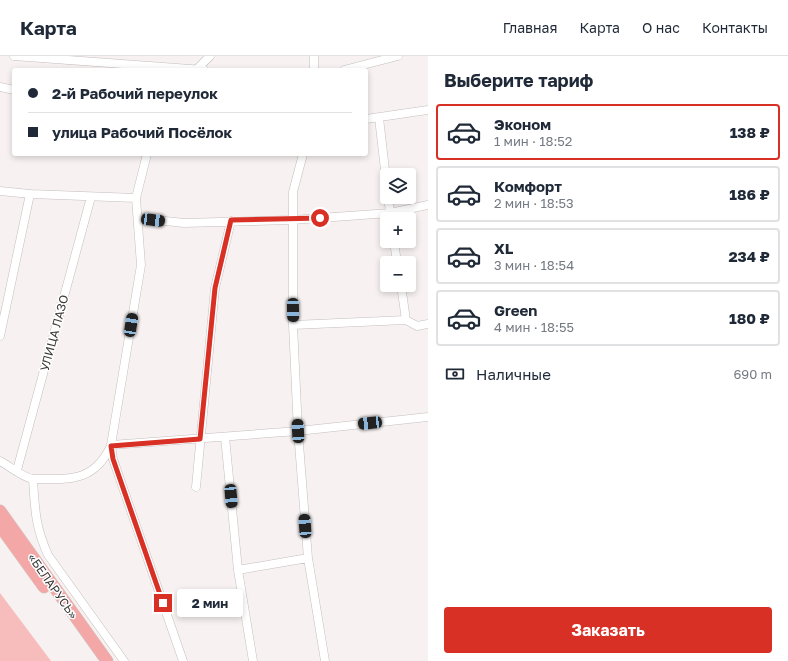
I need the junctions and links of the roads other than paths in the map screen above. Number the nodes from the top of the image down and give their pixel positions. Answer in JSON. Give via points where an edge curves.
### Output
{"nodes":[{"id":1,"x":14,"y":56,"type":"edge"},
{"id":2,"x":210,"y":56,"type":"edge"},
{"id":3,"x":314,"y":56,"type":"edge"},
{"id":4,"x":398,"y":56,"type":"edge"},
{"id":5,"x":35,"y":57,"type":"edge"},
{"id":6,"x":117,"y":60,"type":"edge"},
{"id":7,"x":167,"y":68,"type":"edge"},
{"id":8,"x":202,"y":68,"type":"edge"},
{"id":9,"x":314,"y":68,"type":"edge"},
{"id":10,"x":352,"y":68,"type":"edge"},
{"id":11,"x":0,"y":87,"type":"edge"},
{"id":12,"x":12,"y":90,"type":"edge"},
{"id":13,"x":428,"y":110,"type":"edge"},
{"id":14,"x":378,"y":118,"type":"junction"},
{"id":15,"x":368,"y":119,"type":"edge"},
{"id":16,"x":146,"y":156,"type":"edge"},
{"id":17,"x":302,"y":156,"type":"edge"},
{"id":18,"x":385,"y":168,"type":"edge"},
{"id":19,"x":0,"y":191,"type":"edge"},
{"id":20,"x":30,"y":194,"type":"junction"},
{"id":21,"x":91,"y":197,"type":"junction"},
{"id":22,"x":136,"y":198,"type":"junction"},
{"id":23,"x":428,"y":205,"type":"edge"},
{"id":24,"x":404,"y":212,"type":"edge"},
{"id":25,"x":380,"y":216,"type":"edge"},
{"id":26,"x":138,"y":218,"type":"junction"},
{"id":27,"x":231,"y":220,"type":"junction"},
{"id":28,"x":292,"y":220,"type":"junction"},
{"id":29,"x":402,"y":292,"type":"edge"},
{"id":30,"x":406,"y":320,"type":"junction"},
{"id":31,"x":428,"y":324,"type":"edge"},
{"id":32,"x":293,"y":325,"type":"junction"},
{"id":33,"x":0,"y":336,"type":"edge"},
{"id":34,"x":428,"y":417,"type":"edge"},
{"id":35,"x":298,"y":431,"type":"junction"},
{"id":36,"x":226,"y":437,"type":"junction"},
{"id":37,"x":200,"y":439,"type":"junction"},
{"id":38,"x":111,"y":446,"type":"junction"},
{"id":39,"x":0,"y":461,"type":"edge"},
{"id":40,"x":17,"y":470,"type":"junction"},
{"id":41,"x":33,"y":479,"type":"junction"},
{"id":42,"x":196,"y":487,"type":"dead end"},
{"id":43,"x":0,"y":511,"type":"edge"},
{"id":44,"x":0,"y":526,"type":"edge"},
{"id":45,"x":308,"y":558,"type":"junction"},
{"id":46,"x":238,"y":570,"type":"junction"},
{"id":47,"x":98,"y":661,"type":"edge"},
{"id":48,"x":107,"y":661,"type":"edge"},
{"id":49,"x":124,"y":661,"type":"edge"},
{"id":50,"x":183,"y":661,"type":"edge"},
{"id":51,"x":253,"y":661,"type":"edge"},
{"id":52,"x":325,"y":661,"type":"edge"}],
"edges":[{"from":1,"to":5,"type":"street"},
{"from":2,"to":8,"type":"street"},
{"from":3,"to":9,"type":"street"},
{"from":4,"to":10,"type":"street"},
{"from":5,"to":6,"type":"street"},
{"from":6,"to":7,"type":"street"},
{"from":11,"to":12,"type":"street"},
{"from":13,"to":14,"type":"street"},
{"from":14,"to":15,"type":"street"},
{"from":14,"to":18,"type":"street"},
{"from":16,"to":22,"type":"street"},
{"from":17,"to":28,"type":"street","via":[[293,192]]},
{"from":19,"to":20,"type":"street"},
{"from":20,"to":21,"type":"street"},
{"from":20,"to":33,"type":"street"},
{"from":21,"to":22,"type":"street"},
{"from":21,"to":40,"type":"street","name":"УЛИЦА ЛАЗО"},
{"from":22,"to":26,"type":"street"},
{"from":23,"to":24,"type":"street"},
{"from":25,"to":28,"type":"street"},
{"from":26,"to":27,"type":"street","via":[[184,223]]},
{"from":26,"to":38,"type":"street","via":[[141,265]]},
{"from":27,"to":28,"type":"street"},
{"from":27,"to":37,"type":"street","via":[[215,288]]},
{"from":28,"to":32,"type":"street"},
{"from":29,"to":30,"type":"street"},
{"from":30,"to":31,"type":"street","via":[[417,326]]},
{"from":30,"to":32,"type":"street"},
{"from":32,"to":35,"type":"street"},
{"from":34,"to":35,"type":"street"},
{"from":35,"to":36,"type":"street"},
{"from":35,"to":45,"type":"street"},
{"from":36,"to":37,"type":"street"},
{"from":36,"to":46,"type":"street"},
{"from":37,"to":38,"type":"street"},
{"from":37,"to":42,"type":"street"},
{"from":38,"to":41,"type":"street","via":[[99,466],[86,474],[65,479]]},
{"from":38,"to":50,"type":"street","via":[[113,459]]},
{"from":39,"to":40,"type":"street"},
{"from":40,"to":41,"type":"street","via":[[25,477]]},
{"from":41,"to":49,"type":"street","via":[[35,521],[48,555]]},
{"from":43,"to":48,"type":"highway","name":"«БЕЛАРУСЬ»"},
{"from":44,"to":47,"type":"highway","name":"«БЕЛАРУСЬ»"},
{"from":45,"to":46,"type":"street"},
{"from":45,"to":52,"type":"street"},
{"from":46,"to":51,"type":"street"}]}
